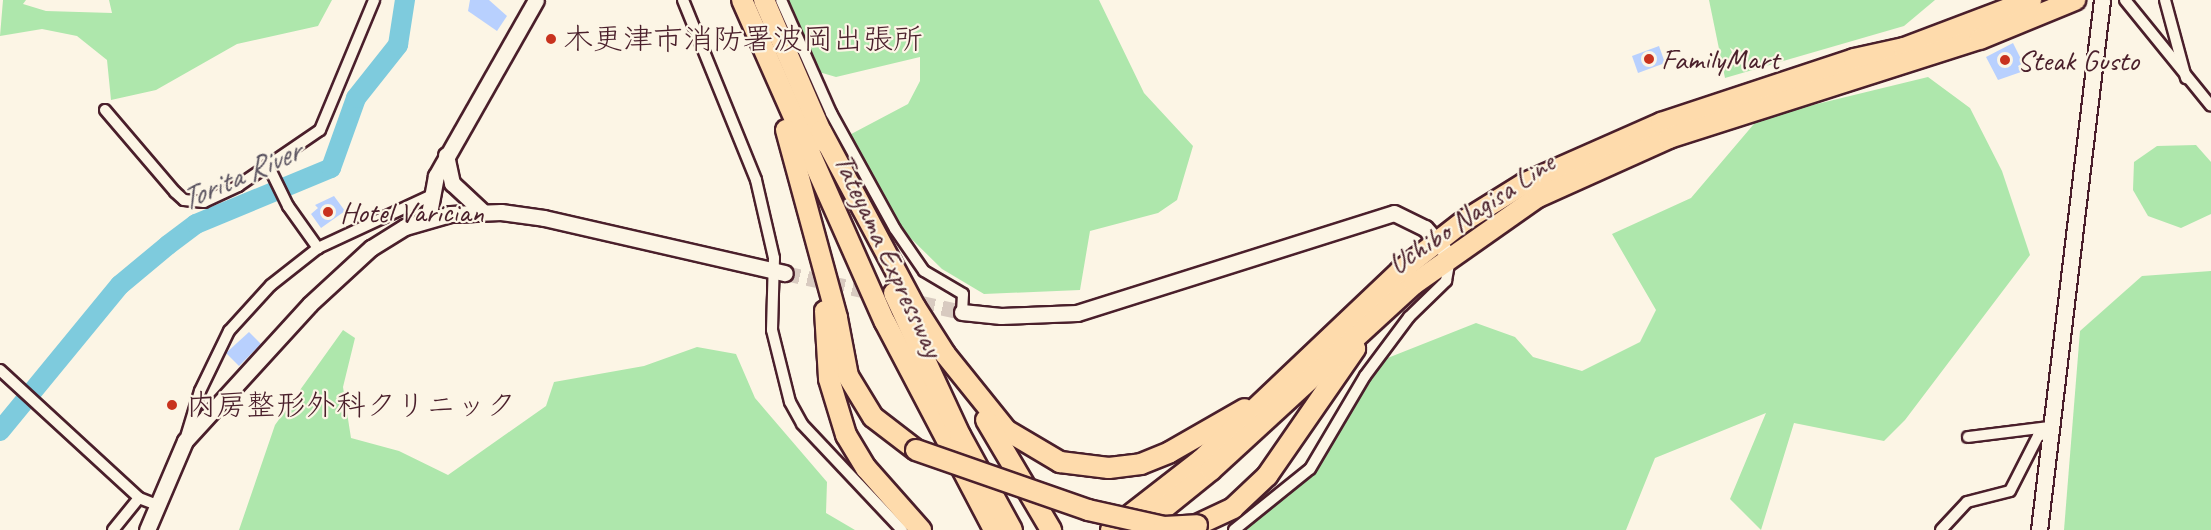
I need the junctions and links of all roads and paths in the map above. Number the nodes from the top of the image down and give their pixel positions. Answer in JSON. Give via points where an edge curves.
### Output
{"nodes":[{"id":1,"x":374,"y":0,"type":"edge"},
{"id":2,"x":536,"y":0,"type":"edge"},
{"id":3,"x":683,"y":0,"type":"edge"},
{"id":4,"x":740,"y":0,"type":"edge"},
{"id":5,"x":764,"y":0,"type":"edge"},
{"id":6,"x":781,"y":0,"type":"edge"},
{"id":7,"x":2031,"y":0,"type":"edge"},
{"id":8,"x":2075,"y":0,"type":"edge"},
{"id":9,"x":2102,"y":0,"type":"edge"},
{"id":10,"x":2125,"y":0,"type":"edge"},
{"id":11,"x":2165,"y":0,"type":"edge"},
{"id":12,"x":2186,"y":80,"type":"junction"},
{"id":13,"x":2211,"y":106,"type":"edge"},
{"id":14,"x":105,"y":110,"type":"dead end"},
{"id":15,"x":821,"y":131,"type":"junction"},
{"id":16,"x":446,"y":155,"type":"junction"},
{"id":17,"x":269,"y":169,"type":"junction"},
{"id":18,"x":428,"y":197,"type":"junction"},
{"id":19,"x":482,"y":211,"type":"junction"},
{"id":20,"x":428,"y":219,"type":"junction"},
{"id":21,"x":813,"y":224,"type":"junction"},
{"id":22,"x":1438,"y":240,"type":"junction"},
{"id":23,"x":318,"y":248,"type":"junction"},
{"id":24,"x":1450,"y":257,"type":"junction"},
{"id":25,"x":780,"y":272,"type":"junction"},
{"id":26,"x":962,"y":312,"type":"joint"},
{"id":27,"x":1381,"y":313,"type":"junction"},
{"id":28,"x":945,"y":354,"type":"junction"},
{"id":29,"x":0,"y":370,"type":"edge"},
{"id":30,"x":1265,"y":399,"type":"junction"},
{"id":31,"x":2051,"y":429,"type":"junction"},
{"id":32,"x":1968,"y":437,"type":"dead end"},
{"id":33,"x":185,"y":441,"type":"junction"},
{"id":34,"x":139,"y":498,"type":"junction"},
{"id":35,"x":157,"y":505,"type":"junction"},
{"id":36,"x":113,"y":530,"type":"edge"},
{"id":37,"x":147,"y":530,"type":"edge"},
{"id":38,"x":902,"y":530,"type":"edge"},
{"id":39,"x":921,"y":530,"type":"edge"},
{"id":40,"x":994,"y":530,"type":"edge"},
{"id":41,"x":1012,"y":530,"type":"edge"},
{"id":42,"x":1051,"y":530,"type":"edge"},
{"id":43,"x":1111,"y":530,"type":"edge"},
{"id":44,"x":1137,"y":530,"type":"edge"},
{"id":45,"x":1234,"y":530,"type":"edge"},
{"id":46,"x":1941,"y":530,"type":"edge"},
{"id":47,"x":2039,"y":530,"type":"edge"}],
"edges":[{"from":1,"to":17,"type":"street","via":[[327,119],[308,140]]},
{"from":2,"to":16,"type":"street"},
{"from":3,"to":25,"type":"street","via":[[756,180]]},
{"from":4,"to":21,"type":"highway","via":[[793,152]]},
{"from":4,"to":40,"type":"highway","name":"Tateyama Expressway","via":[[885,322]]},
{"from":5,"to":15,"type":"highway","name":"Tateyama Expressway"},
{"from":6,"to":26,"type":"street","via":[[831,113],[895,230],[924,271],[963,294]]},
{"from":7,"to":22,"type":"highway","name":"Uchibo Nagisa Line","via":[[1904,48],[1854,59],[1627,136],[1525,183]]},
{"from":8,"to":24,"type":"highway","name":"Uchibo Nagisa Line","via":[[1980,39],[1715,122],[1633,152],[1538,198]]},
{"from":9,"to":31,"type":"street"},
{"from":10,"to":12,"type":"street"},
{"from":11,"to":12,"type":"street"},
{"from":12,"to":13,"type":"street"},
{"from":14,"to":17,"type":"street","via":[[184,200],[204,202]]},
{"from":15,"to":28,"type":"highway"},
{"from":15,"to":41,"type":"highway","name":"Tateyama Expressway","via":[[960,435]]},
{"from":16,"to":18,"type":"street"},
{"from":16,"to":19,"type":"street","via":[[452,183]]},
{"from":17,"to":23,"type":"street","via":[[288,206]]},
{"from":18,"to":20,"type":"street"},
{"from":18,"to":23,"type":"street"},
{"from":19,"to":20,"type":"street"},
{"from":19,"to":25,"type":"street","via":[[544,218]]},
{"from":20,"to":33,"type":"street","via":[[371,248],[310,304]]},
{"from":21,"to":27,"type":"highway","bridge":true,"via":[[848,376],[873,417],[916,450],[1107,515],[1164,527],[1197,525],[1233,508],[1268,476]]},
{"from":21,"to":39,"type":"highway","via":[[835,405],[866,468]]},
{"from":22,"to":24,"type":"street"},
{"from":22,"to":26,"type":"street","via":[[1409,217],[1394,213],[1077,313],[1012,316]]},
{"from":22,"to":30,"type":"highway","name":"Uchibo Nagisa Line"},
{"from":23,"to":33,"type":"street","via":[[271,285],[229,331],[200,391]]},
{"from":24,"to":27,"type":"highway","name":"Uchibo Nagisa Line"},
{"from":24,"to":45,"type":"street","via":[[1446,281],[1409,317],[1365,376],[1310,470]]},
{"from":25,"to":38,"type":"street","via":[[770,285],[772,330],[790,402],[802,424]]},
{"from":27,"to":44,"type":"highway","name":"Uchibo Nagisa Line","via":[[1211,470]]},
{"from":28,"to":30,"type":"highway","via":[[1006,430],[1060,462],[1089,466],[1141,464]]},
{"from":28,"to":42,"type":"highway"},
{"from":29,"to":34,"type":"street"},
{"from":30,"to":43,"type":"highway","name":"Uchibo Nagisa Line","via":[[1192,468]]},
{"from":31,"to":32,"type":"street"},
{"from":31,"to":46,"type":"street","via":[[2038,436],[2010,491],[1967,502]]},
{"from":31,"to":47,"type":"street"},
{"from":33,"to":35,"type":"street"},
{"from":34,"to":35,"type":"street"},
{"from":34,"to":36,"type":"street"},
{"from":35,"to":37,"type":"street"}]}
